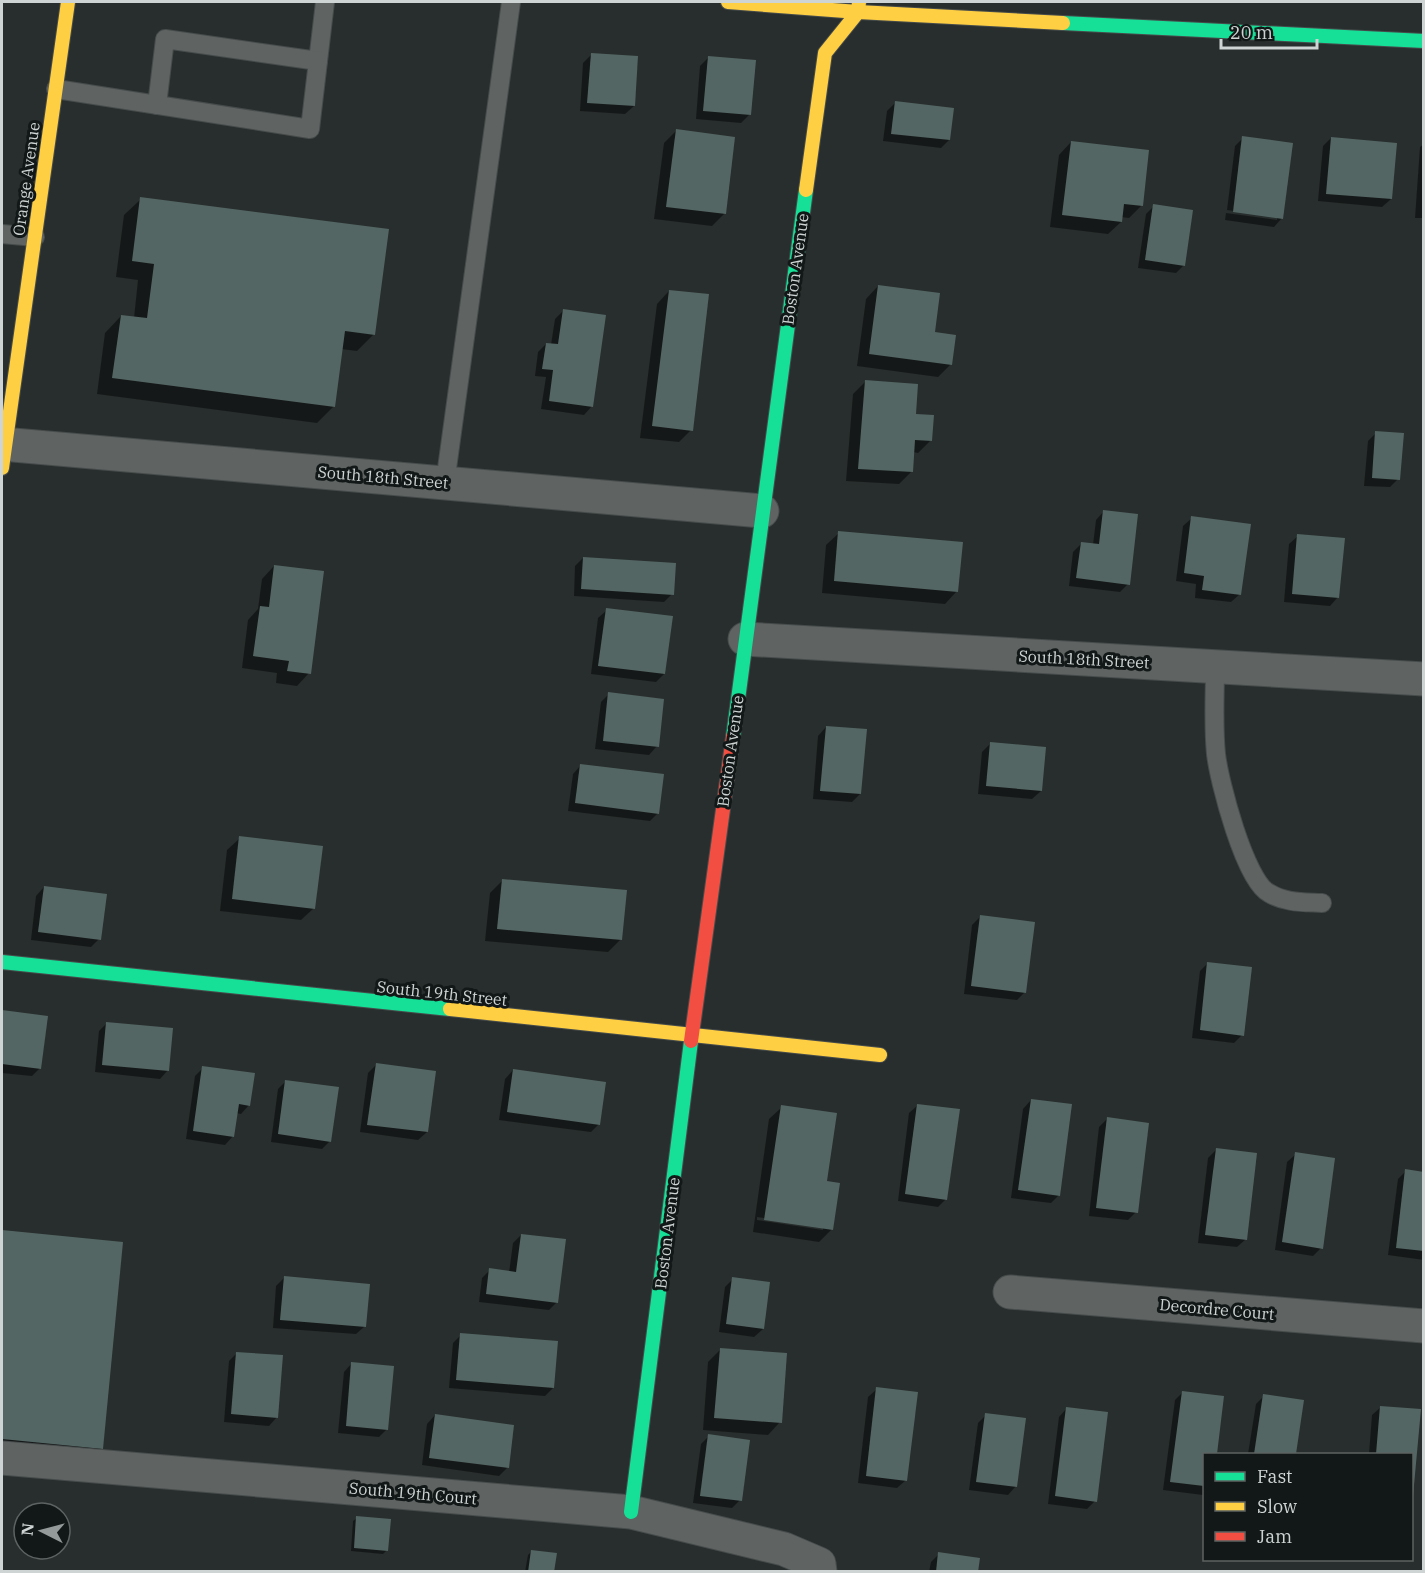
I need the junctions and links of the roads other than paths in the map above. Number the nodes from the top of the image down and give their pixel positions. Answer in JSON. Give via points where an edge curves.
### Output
{"nodes":[{"id":1,"x":68,"y":2,"type":"edge"},
{"id":2,"x":326,"y":2,"type":"edge"},
{"id":3,"x":511,"y":2,"type":"edge"},
{"id":4,"x":728,"y":2,"type":"edge"},
{"id":5,"x":859,"y":7,"type":"edge"},
{"id":6,"x":1424,"y":42,"type":"edge"},
{"id":7,"x":318,"y":61,"type":"junction"},
{"id":8,"x":56,"y":89,"type":"junction"},
{"id":9,"x":157,"y":105,"type":"junction"},
{"id":10,"x":2,"y":234,"type":"edge"},
{"id":11,"x":34,"y":237,"type":"junction"},
{"id":12,"x":3,"y":452,"type":"edge"},
{"id":13,"x":445,"y":483,"type":"junction"},
{"id":14,"x":762,"y":511,"type":"junction"},
{"id":15,"x":745,"y":639,"type":"junction"},
{"id":16,"x":1215,"y":667,"type":"junction"},
{"id":17,"x":1424,"y":679,"type":"edge"},
{"id":18,"x":1322,"y":903,"type":"dead end"},
{"id":19,"x":2,"y":962,"type":"edge"},
{"id":20,"x":692,"y":1036,"type":"junction"},
{"id":21,"x":880,"y":1055,"type":"dead end"},
{"id":22,"x":1010,"y":1292,"type":"dead end"},
{"id":23,"x":1424,"y":1326,"type":"edge"},
{"id":24,"x":2,"y":1458,"type":"edge"},
{"id":25,"x":631,"y":1512,"type":"junction"},
{"id":26,"x":819,"y":1568,"type":"edge"}],
"edges":[{"from":1,"to":8,"type":"street","name":"Orange Avenue"},
{"from":2,"to":7,"type":"lane"},
{"from":3,"to":13,"type":"lane"},
{"from":4,"to":5,"type":"street"},
{"from":5,"to":6,"type":"street"},
{"from":5,"to":14,"type":"street","name":"Boston Avenue","via":[[825,53]]},
{"from":7,"to":9,"type":"lane","via":[[165,39]]},
{"from":7,"to":9,"type":"lane","via":[[310,129]]},
{"from":8,"to":9,"type":"lane"},
{"from":8,"to":11,"type":"street","name":"Orange Avenue"},
{"from":10,"to":11,"type":"lane"},
{"from":11,"to":12,"type":"street","name":"Orange Avenue"},
{"from":12,"to":13,"type":"street","name":"South 18th Street"},
{"from":13,"to":14,"type":"street","name":"South 18th Street"},
{"from":14,"to":15,"type":"street","name":"Boston Avenue"},
{"from":15,"to":16,"type":"street","name":"South 18th Street"},
{"from":15,"to":20,"type":"street","name":"Boston Avenue"},
{"from":16,"to":17,"type":"street","name":"South 18th Street"},
{"from":16,"to":18,"type":"lane","via":[[1216,755],[1235,832],[1252,875],[1267,893],[1290,902]]},
{"from":19,"to":20,"type":"street","name":"South 19th Street"},
{"from":20,"to":21,"type":"street","name":"South 19th Street"},
{"from":20,"to":25,"type":"street","name":"Boston Avenue"},
{"from":22,"to":23,"type":"street","name":"Decordre Court"},
{"from":24,"to":25,"type":"street","name":"South 19th Court"},
{"from":25,"to":26,"type":"street","name":"South 19th Court","via":[[784,1549]]}]}
